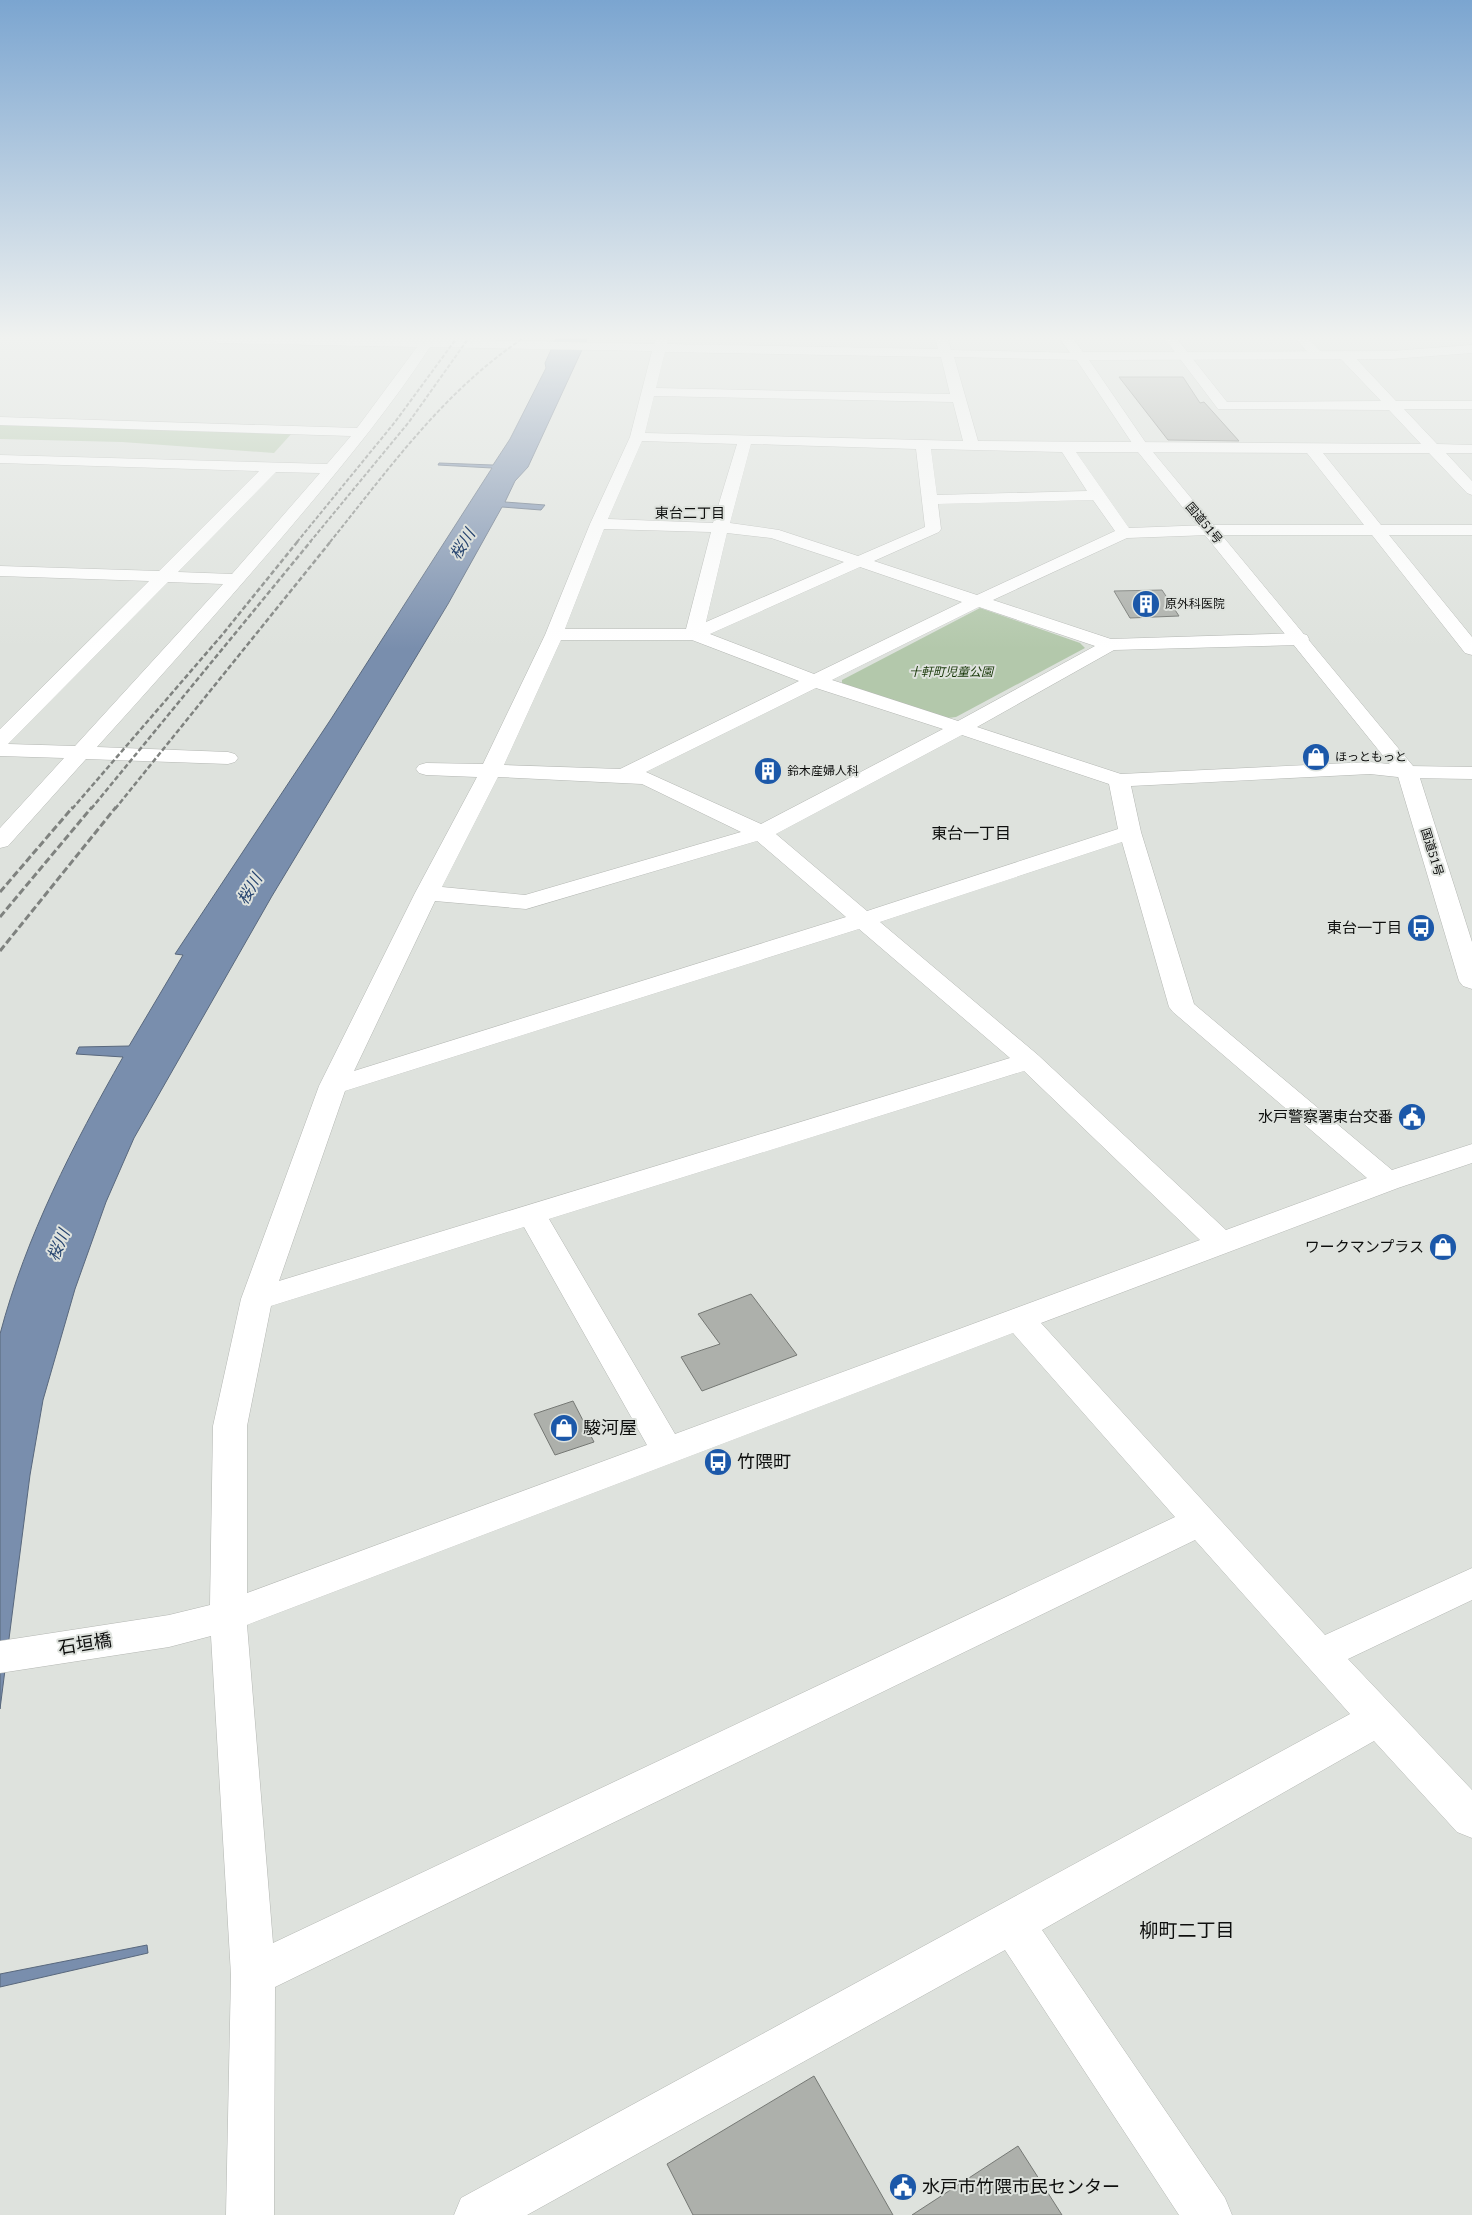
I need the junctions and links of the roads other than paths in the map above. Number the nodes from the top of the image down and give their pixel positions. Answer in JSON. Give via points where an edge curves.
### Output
{"nodes":[{"id":1,"x":352,"y":442,"type":"edge"},
{"id":2,"x":635,"y":442,"type":"edge"},
{"id":3,"x":745,"y":442,"type":"edge"},
{"id":4,"x":794,"y":442,"type":"edge"},
{"id":5,"x":971,"y":442,"type":"edge"},
{"id":6,"x":1139,"y":442,"type":"edge"},
{"id":7,"x":1428,"y":442,"type":"edge"},
{"id":8,"x":923,"y":446,"type":"junction"},
{"id":9,"x":972,"y":447,"type":"junction"},
{"id":10,"x":1066,"y":448,"type":"junction"},
{"id":11,"x":1433,"y":448,"type":"junction"},
{"id":12,"x":1472,"y":448,"type":"edge"},
{"id":13,"x":1143,"y":449,"type":"junction"},
{"id":14,"x":1312,"y":449,"type":"junction"},
{"id":15,"x":0,"y":459,"type":"edge"},
{"id":16,"x":271,"y":468,"type":"junction"},
{"id":17,"x":332,"y":469,"type":"junction"},
{"id":18,"x":1472,"y":490,"type":"edge"},
{"id":19,"x":1096,"y":495,"type":"junction"},
{"id":20,"x":930,"y":500,"type":"junction"},
{"id":21,"x":598,"y":524,"type":"junction"},
{"id":22,"x":720,"y":528,"type":"junction"},
{"id":23,"x":1209,"y":530,"type":"junction"},
{"id":24,"x":1375,"y":530,"type":"junction"},
{"id":25,"x":1472,"y":530,"type":"edge"},
{"id":26,"x":1124,"y":533,"type":"junction"},
{"id":27,"x":859,"y":561,"type":"junction"},
{"id":28,"x":0,"y":571,"type":"edge"},
{"id":29,"x":163,"y":576,"type":"junction"},
{"id":30,"x":237,"y":579,"type":"junction"},
{"id":31,"x":978,"y":601,"type":"junction"},
{"id":32,"x":694,"y":634,"type":"junction"},
{"id":33,"x":554,"y":635,"type":"junction"},
{"id":34,"x":1300,"y":639,"type":"junction"},
{"id":35,"x":1110,"y":645,"type":"junction"},
{"id":36,"x":1472,"y":649,"type":"edge"},
{"id":37,"x":814,"y":681,"type":"junction"},
{"id":38,"x":959,"y":729,"type":"junction"},
{"id":39,"x":0,"y":741,"type":"edge"},
{"id":40,"x":0,"y":750,"type":"edge"},
{"id":41,"x":81,"y":752,"type":"junction"},
{"id":42,"x":228,"y":758,"type":"dead end"},
{"id":43,"x":426,"y":769,"type":"dead end"},
{"id":44,"x":490,"y":772,"type":"junction"},
{"id":45,"x":1407,"y":772,"type":"junction"},
{"id":46,"x":1472,"y":772,"type":"edge"},
{"id":47,"x":624,"y":775,"type":"junction"},
{"id":48,"x":1119,"y":780,"type":"junction"},
{"id":49,"x":1130,"y":832,"type":"junction"},
{"id":50,"x":761,"y":833,"type":"junction"},
{"id":51,"x":0,"y":841,"type":"edge"},
{"id":52,"x":427,"y":893,"type":"junction"},
{"id":53,"x":865,"y":919,"type":"junction"},
{"id":54,"x":1472,"y":981,"type":"edge"},
{"id":55,"x":1029,"y":1061,"type":"junction"},
{"id":56,"x":334,"y":1086,"type":"junction"},
{"id":57,"x":1472,"y":1154,"type":"edge"},
{"id":58,"x":1388,"y":1181,"type":"junction"},
{"id":59,"x":531,"y":1214,"type":"junction"},
{"id":60,"x":1221,"y":1243,"type":"junction"},
{"id":61,"x":257,"y":1299,"type":"junction"},
{"id":62,"x":1018,"y":1319,"type":"junction"},
{"id":63,"x":668,"y":1452,"type":"junction"},
{"id":64,"x":1200,"y":1521,"type":"junction"},
{"id":65,"x":1472,"y":1584,"type":"edge"},
{"id":66,"x":228,"y":1616,"type":"junction"},
{"id":67,"x":1320,"y":1655,"type":"junction"},
{"id":68,"x":0,"y":1657,"type":"edge"},
{"id":69,"x":1379,"y":1718,"type":"junction"},
{"id":70,"x":1472,"y":1820,"type":"edge"},
{"id":71,"x":1012,"y":1924,"type":"junction"},
{"id":72,"x":253,"y":1975,"type":"junction"},
{"id":73,"x":250,"y":2215,"type":"edge"},
{"id":74,"x":478,"y":2215,"type":"edge"},
{"id":75,"x":1208,"y":2215,"type":"edge"}],
"edges":[{"from":1,"to":17,"type":"main road"},
{"from":2,"to":21,"type":"main road"},
{"from":3,"to":22,"type":"main road"},
{"from":4,"to":8,"type":"main road"},
{"from":5,"to":9,"type":"main road"},
{"from":6,"to":13,"type":"main road","name":"国道51号"},
{"from":7,"to":11,"type":"main road"},
{"from":8,"to":9,"type":"main road"},
{"from":8,"to":20,"type":"main road"},
{"from":9,"to":10,"type":"main road"},
{"from":10,"to":13,"type":"main road"},
{"from":10,"to":19,"type":"main road"},
{"from":11,"to":12,"type":"main road"},
{"from":11,"to":14,"type":"main road"},
{"from":11,"to":18,"type":"main road"},
{"from":13,"to":14,"type":"main road"},
{"from":13,"to":23,"type":"main road","name":"国道51号"},
{"from":14,"to":24,"type":"main road"},
{"from":15,"to":16,"type":"main road"},
{"from":16,"to":17,"type":"main road"},
{"from":16,"to":29,"type":"main road"},
{"from":17,"to":30,"type":"main road"},
{"from":19,"to":20,"type":"main road"},
{"from":19,"to":26,"type":"main road"},
{"from":20,"to":27,"type":"main road","via":[[932,529]]},
{"from":21,"to":22,"type":"main road"},
{"from":21,"to":33,"type":"main road"},
{"from":22,"to":27,"type":"main road","via":[[773,533]]},
{"from":22,"to":32,"type":"main road"},
{"from":23,"to":24,"type":"main road"},
{"from":23,"to":26,"type":"main road"},
{"from":23,"to":34,"type":"main road","name":"国道51号"},
{"from":24,"to":25,"type":"main road"},
{"from":24,"to":36,"type":"main road"},
{"from":26,"to":31,"type":"main road"},
{"from":27,"to":31,"type":"main road"},
{"from":27,"to":32,"type":"main road"},
{"from":28,"to":29,"type":"main road"},
{"from":29,"to":30,"type":"main road"},
{"from":29,"to":39,"type":"main road"},
{"from":30,"to":41,"type":"main road"},
{"from":31,"to":35,"type":"main road"},
{"from":31,"to":37,"type":"main road"},
{"from":32,"to":33,"type":"main road"},
{"from":32,"to":37,"type":"main road"},
{"from":33,"to":44,"type":"main road"},
{"from":34,"to":35,"type":"main road"},
{"from":34,"to":45,"type":"main road","name":"国道51号"},
{"from":35,"to":38,"type":"main road"},
{"from":37,"to":38,"type":"main road"},
{"from":37,"to":47,"type":"main road"},
{"from":38,"to":48,"type":"main road"},
{"from":38,"to":50,"type":"main road"},
{"from":40,"to":41,"type":"main road"},
{"from":41,"to":42,"type":"main road"},
{"from":41,"to":51,"type":"main road"},
{"from":43,"to":44,"type":"main road"},
{"from":44,"to":47,"type":"main road"},
{"from":44,"to":52,"type":"main road"},
{"from":45,"to":46,"type":"main road"},
{"from":45,"to":48,"type":"main road","via":[[1370,768]]},
{"from":45,"to":54,"type":"main road","name":"国道51号"},
{"from":47,"to":50,"type":"main road","via":[[647,778]]},
{"from":48,"to":49,"type":"main road"},
{"from":49,"to":53,"type":"main road"},
{"from":49,"to":58,"type":"main road","via":[[1182,1007]]},
{"from":50,"to":52,"type":"main road","via":[[526,902]]},
{"from":50,"to":53,"type":"main road"},
{"from":52,"to":56,"type":"main road"},
{"from":53,"to":55,"type":"main road"},
{"from":53,"to":56,"type":"main road"},
{"from":55,"to":59,"type":"main road"},
{"from":55,"to":60,"type":"main road"},
{"from":56,"to":61,"type":"main road"},
{"from":57,"to":58,"type":"main road","name":"石垣橋"},
{"from":58,"to":60,"type":"main road","name":"石垣橋"},
{"from":59,"to":61,"type":"main road"},
{"from":59,"to":63,"type":"main road"},
{"from":60,"to":62,"type":"main road","name":"石垣橋"},
{"from":61,"to":66,"type":"main road","via":[[230,1426]]},
{"from":62,"to":63,"type":"main road","name":"石垣橋"},
{"from":62,"to":64,"type":"main road"},
{"from":63,"to":66,"type":"main road","name":"石垣橋"},
{"from":64,"to":67,"type":"main road"},
{"from":64,"to":72,"type":"main road"},
{"from":65,"to":67,"type":"main road"},
{"from":66,"to":68,"type":"main road","name":"石垣橋","via":[[169,1631]]},
{"from":66,"to":72,"type":"main road"},
{"from":67,"to":69,"type":"main road"},
{"from":69,"to":70,"type":"main road"},
{"from":69,"to":71,"type":"main road"},
{"from":71,"to":74,"type":"main road"},
{"from":71,"to":75,"type":"main road"},
{"from":72,"to":73,"type":"main road"}]}
